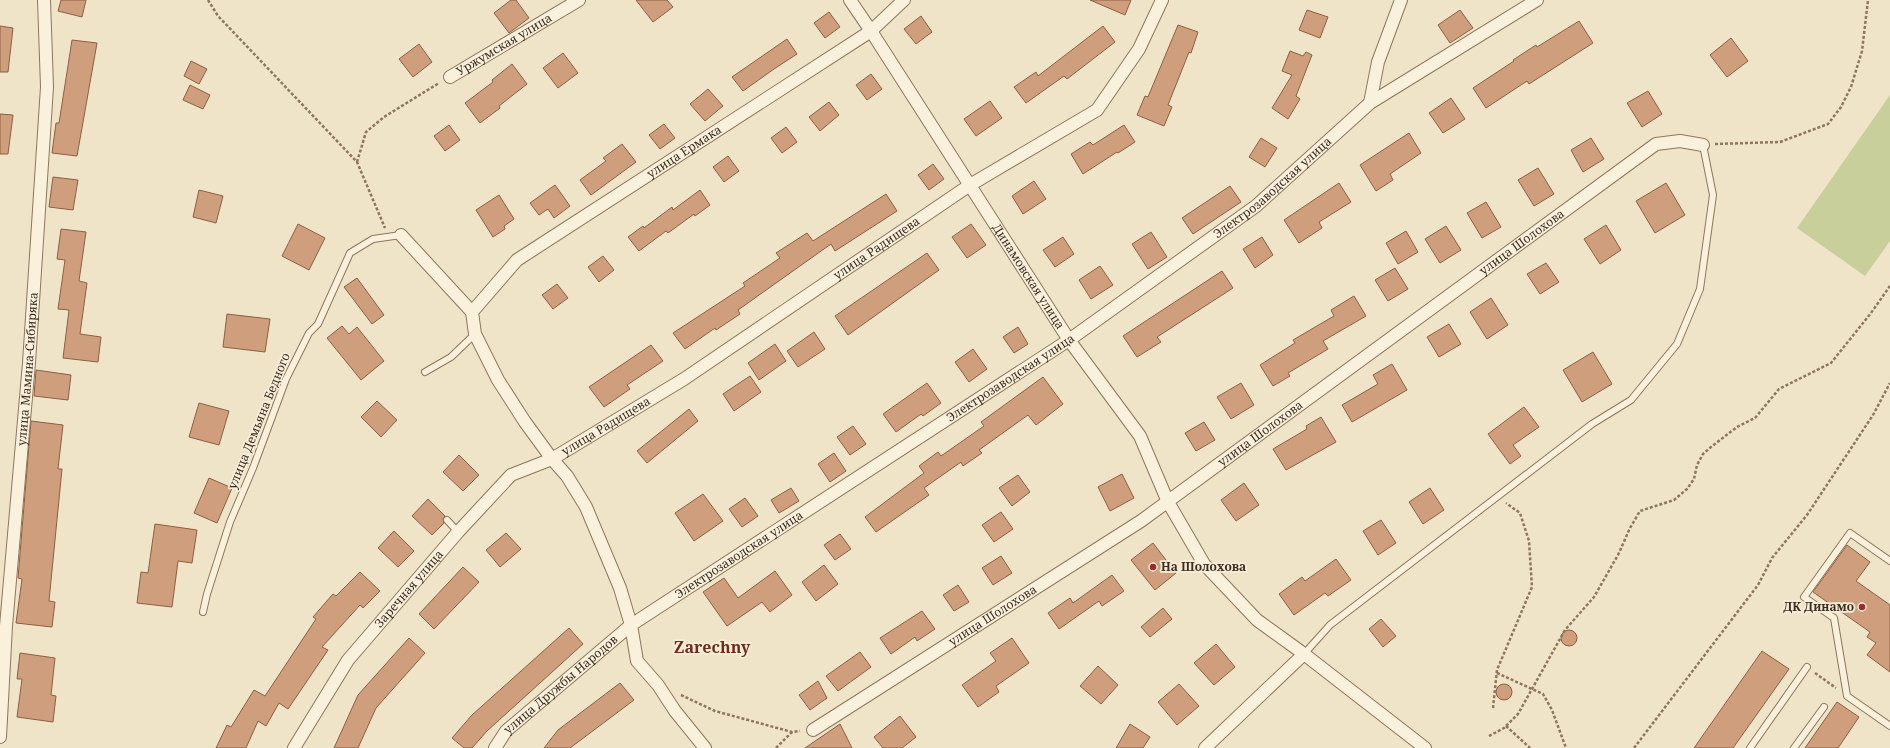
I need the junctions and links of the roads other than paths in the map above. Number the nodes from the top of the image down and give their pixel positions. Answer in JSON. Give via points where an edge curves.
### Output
{"nodes":[{"id":1,"x":44,"y":0,"type":"edge"},
{"id":2,"x":579,"y":0,"type":"edge"},
{"id":3,"x":850,"y":0,"type":"edge"},
{"id":4,"x":904,"y":0,"type":"edge"},
{"id":5,"x":1162,"y":0,"type":"edge"},
{"id":6,"x":1401,"y":0,"type":"edge"},
{"id":7,"x":1537,"y":0,"type":"edge"},
{"id":8,"x":871,"y":31,"type":"junction"},
{"id":9,"x":450,"y":77,"type":"road end"},
{"id":10,"x":1370,"y":104,"type":"junction"},
{"id":11,"x":1703,"y":145,"type":"joint"},
{"id":12,"x":970,"y":185,"type":"junction"},
{"id":13,"x":395,"y":235,"type":"joint"},
{"id":14,"x":472,"y":312,"type":"junction"},
{"id":15,"x":475,"y":334,"type":"junction"},
{"id":16,"x":1069,"y":340,"type":"junction"},
{"id":17,"x":426,"y":372,"type":"dead end"},
{"id":18,"x":552,"y":459,"type":"junction"},
{"id":19,"x":1168,"y":502,"type":"junction"},
{"id":20,"x":447,"y":520,"type":"dead end"},
{"id":21,"x":458,"y":532,"type":"junction"},
{"id":22,"x":1890,"y":561,"type":"edge"},
{"id":23,"x":203,"y":612,"type":"dead end"},
{"id":24,"x":631,"y":625,"type":"junction"},
{"id":25,"x":3,"y":626,"type":"edge"},
{"id":26,"x":1304,"y":654,"type":"junction"},
{"id":27,"x":1807,"y":667,"type":"dead end"},
{"id":28,"x":1824,"y":706,"type":"dead end"},
{"id":29,"x":1890,"y":726,"type":"edge"},
{"id":30,"x":813,"y":730,"type":"road end"},
{"id":31,"x":0,"y":737,"type":"edge"},
{"id":32,"x":294,"y":748,"type":"edge"},
{"id":33,"x":495,"y":748,"type":"edge"},
{"id":34,"x":705,"y":748,"type":"edge"},
{"id":35,"x":1205,"y":748,"type":"edge"},
{"id":36,"x":1425,"y":748,"type":"edge"},
{"id":37,"x":1750,"y":748,"type":"edge"},
{"id":38,"x":1794,"y":748,"type":"edge"}],
"edges":[{"from":1,"to":25,"type":"street","name":"улица Мамина-Сибиряка","via":[[47,87],[29,363]]},
{"from":2,"to":9,"type":"street","name":"Уржумская улица"},
{"from":3,"to":8,"type":"street","name":"Динамовская улица"},
{"from":4,"to":8,"type":"street","name":"улица Ермака"},
{"from":5,"to":12,"type":"street","name":"улица Радищева","via":[[1139,49],[1097,110]]},
{"from":6,"to":10,"type":"street","via":[[1378,62]]},
{"from":7,"to":10,"type":"street","name":"Электрозаводская улица"},
{"from":8,"to":12,"type":"street","name":"Динамовская улица"},
{"from":8,"to":14,"type":"street","name":"улица Ермака","via":[[517,260]]},
{"from":10,"to":16,"type":"street","name":"Электрозаводская улица","via":[[1256,206]]},
{"from":11,"to":19,"type":"street","name":"улица Шолохова","via":[[1680,141],[1656,144]]},
{"from":11,"to":26,"type":"lane","via":[[1713,195],[1700,289],[1677,344],[1631,400],[1592,424],[1496,496],[1465,524],[1330,625]]},
{"from":12,"to":16,"type":"street","name":"Динамовская улица"},
{"from":12,"to":18,"type":"street","name":"улица Радищева","via":[[684,379]]},
{"from":13,"to":14,"type":"street"},
{"from":13,"to":23,"type":"lane","name":"улица Демьяна Бедного","via":[[373,239],[350,253],[318,324],[309,333],[286,378],[230,522]]},
{"from":14,"to":15,"type":"street"},
{"from":15,"to":17,"type":"lane","via":[[451,357]]},
{"from":15,"to":18,"type":"street","via":[[498,380]]},
{"from":16,"to":19,"type":"street","name":"Динамовская улица","via":[[1140,436]]},
{"from":16,"to":24,"type":"street","name":"Электрозаводская улица"},
{"from":18,"to":21,"type":"street","name":"Заречная улица","via":[[511,476]]},
{"from":18,"to":24,"type":"street","via":[[567,476],[586,507],[620,588]]},
{"from":19,"to":26,"type":"street","name":"Динамовская улица","via":[[1204,564],[1257,620]]},
{"from":19,"to":30,"type":"street","name":"улица Шолохова"},
{"from":20,"to":21,"type":"lane"},
{"from":21,"to":32,"type":"street","name":"Заречная улица","via":[[348,660]]},
{"from":22,"to":29,"type":"lane","via":[[1850,533],[1804,597],[1834,618],[1847,696]]},
{"from":24,"to":33,"type":"street","name":"улица Дружбы Народов","via":[[506,731]]},
{"from":24,"to":34,"type":"street","via":[[637,660]]},
{"from":25,"to":31,"type":"street","name":"улица Мамина-Сибиряка"},
{"from":26,"to":35,"type":"street"},
{"from":26,"to":36,"type":"street","name":"Динамовская улица"},
{"from":27,"to":37,"type":"lane"},
{"from":28,"to":38,"type":"lane"}]}
